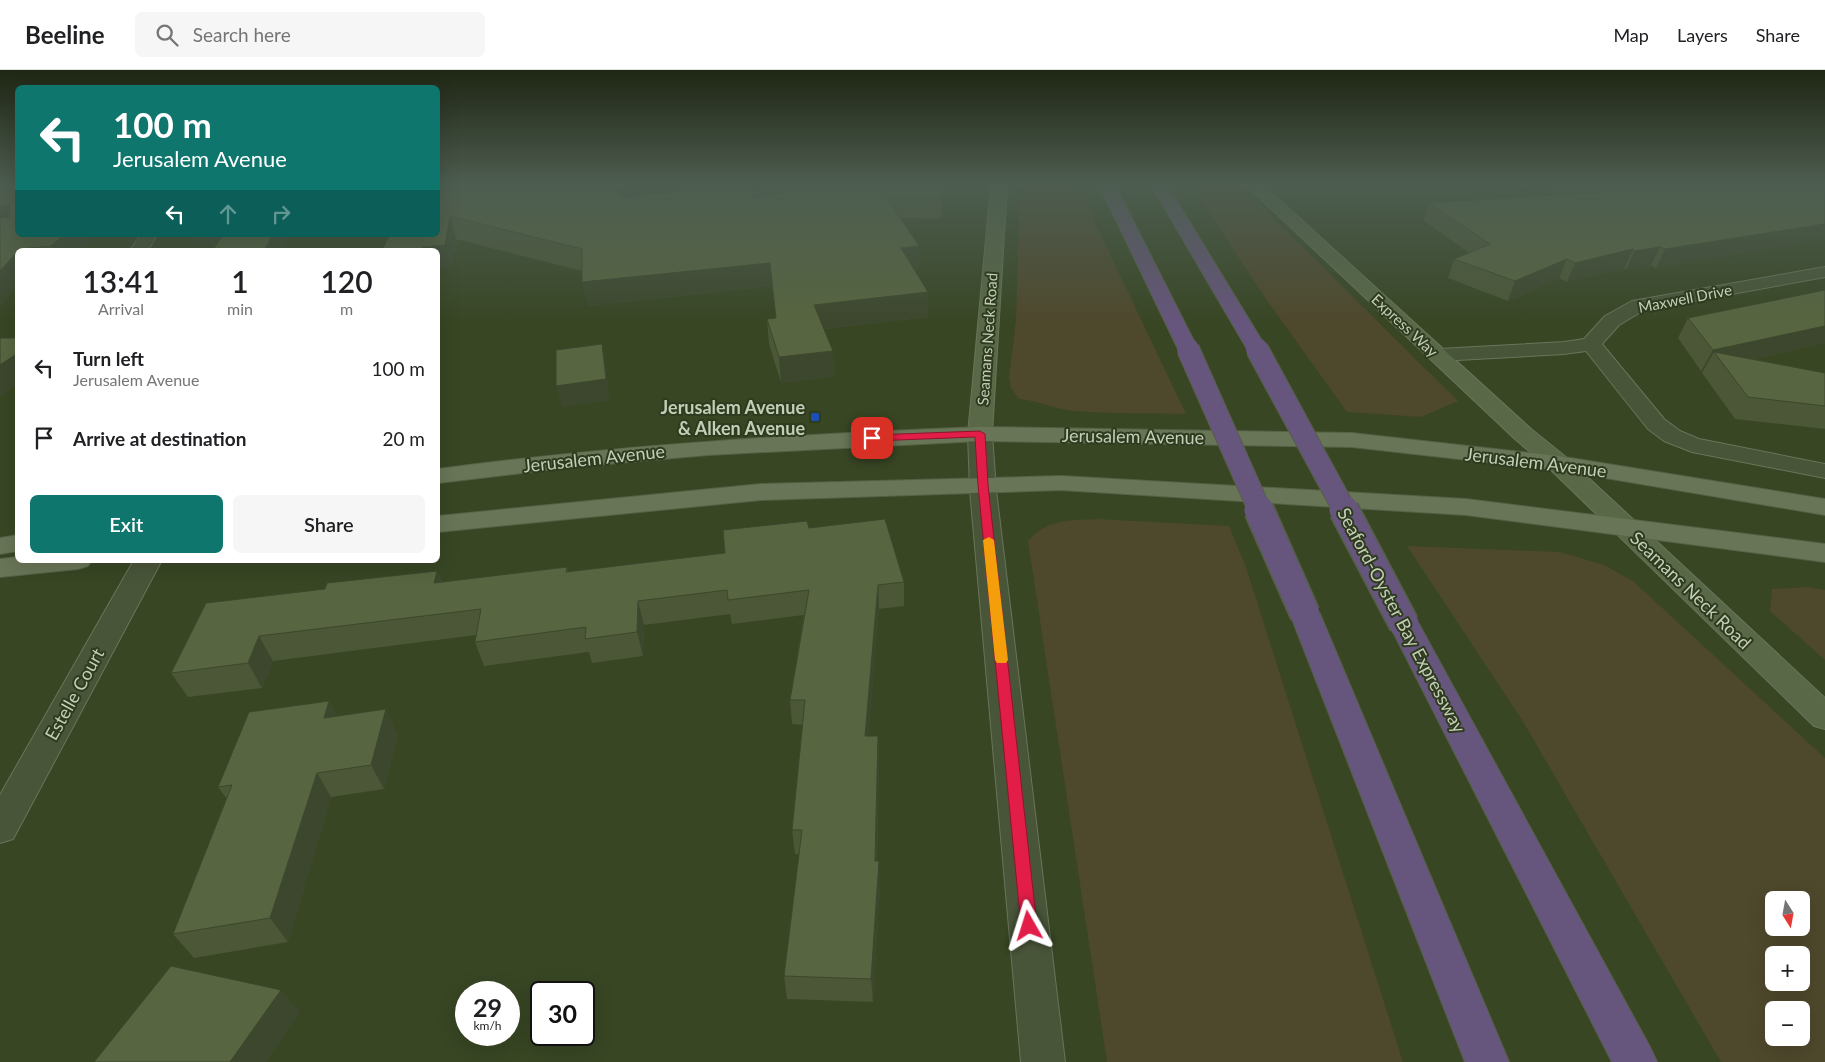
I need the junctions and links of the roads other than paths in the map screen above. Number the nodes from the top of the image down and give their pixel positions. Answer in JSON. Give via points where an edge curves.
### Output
{"nodes":[{"id":1,"x":995,"y":231,"type":"edge"},
{"id":2,"x":1130,"y":231,"type":"edge"},
{"id":3,"x":1186,"y":231,"type":"edge"},
{"id":4,"x":1305,"y":231,"type":"edge"},
{"id":5,"x":148,"y":237,"type":"edge"},
{"id":6,"x":140,"y":248,"type":"edge"},
{"id":7,"x":1825,"y":272,"type":"edge"},
{"id":8,"x":1591,"y":344,"type":"junction"},
{"id":9,"x":1438,"y":355,"type":"junction"},
{"id":10,"x":980,"y":434,"type":"junction"},
{"id":11,"x":1558,"y":463,"type":"junction"},
{"id":12,"x":1825,"y":471,"type":"edge"},
{"id":13,"x":440,"y":476,"type":"edge"},
{"id":14,"x":983,"y":485,"type":"junction"},
{"id":15,"x":1825,"y":507,"type":"edge"},
{"id":16,"x":440,"y":524,"type":"edge"},
{"id":17,"x":1625,"y":527,"type":"junction"},
{"id":18,"x":15,"y":544,"type":"edge"},
{"id":19,"x":0,"y":546,"type":"edge"},
{"id":20,"x":1825,"y":553,"type":"edge"},
{"id":21,"x":49,"y":563,"type":"edge"},
{"id":22,"x":146,"y":563,"type":"edge"},
{"id":23,"x":0,"y":568,"type":"edge"},
{"id":24,"x":1825,"y":717,"type":"edge"},
{"id":25,"x":0,"y":828,"type":"edge"},
{"id":26,"x":1043,"y":1062,"type":"edge"},
{"id":27,"x":1488,"y":1062,"type":"edge"},
{"id":28,"x":1635,"y":1062,"type":"edge"}],
"edges":[{"from":1,"to":10,"type":"main road","name":"Seamans Neck Road"},
{"from":2,"to":27,"type":"highway","bridge":true,"via":[[1188,350],[1305,614]]},
{"from":3,"to":28,"type":"highway","name":"Seaford-Oyster Bay Expressway","bridge":true,"via":[[1257,349]]},
{"from":4,"to":9,"type":"main road","name":"Express Way"},
{"from":5,"to":6,"type":"street"},
{"from":7,"to":8,"type":"street","name":"Maxwell Drive","via":[[1639,305],[1610,320]]},
{"from":8,"to":9,"type":"street"},
{"from":8,"to":12,"type":"street","via":[[1656,424],[1672,436],[1692,444]]},
{"from":9,"to":11,"type":"main road","name":"Express Way"},
{"from":10,"to":11,"type":"main road","name":"Jerusalem Avenue","via":[[1352,440]]},
{"from":10,"to":13,"type":"main road","name":"Jerusalem Avenue","via":[[714,446],[506,466]]},
{"from":10,"to":14,"type":"street"},
{"from":11,"to":15,"type":"main road","name":"Jerusalem Avenue"},
{"from":11,"to":17,"type":"main road","name":"Seamans Neck Road"},
{"from":14,"to":16,"type":"main road","via":[[761,492]]},
{"from":14,"to":17,"type":"main road","via":[[1061,482],[1466,507]]},
{"from":14,"to":26,"type":"street"},
{"from":17,"to":20,"type":"main road"},
{"from":17,"to":24,"type":"main road","name":"Seamans Neck Road"},
{"from":18,"to":19,"type":"main road"},
{"from":21,"to":23,"type":"main road"},
{"from":22,"to":25,"type":"street","name":"Estelle Court"}]}
